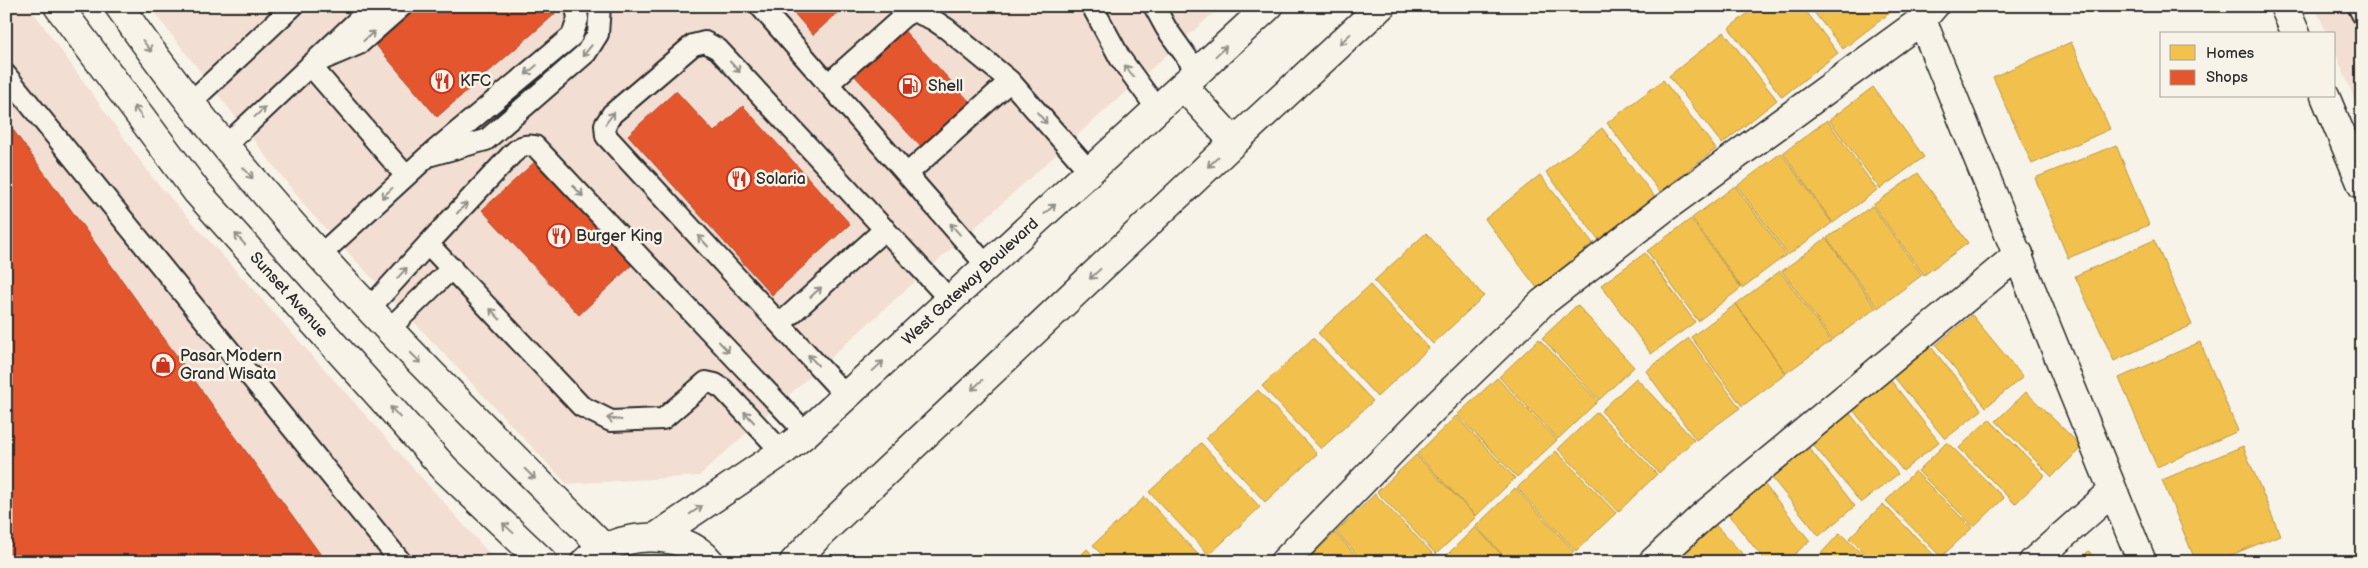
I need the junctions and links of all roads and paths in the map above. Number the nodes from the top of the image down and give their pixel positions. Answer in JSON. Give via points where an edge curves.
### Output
{"nodes":[{"id":1,"x":58,"y":6,"type":"edge"},
{"id":2,"x":119,"y":6,"type":"edge"},
{"id":3,"x":293,"y":6,"type":"edge"},
{"id":4,"x":373,"y":6,"type":"edge"},
{"id":5,"x":402,"y":6,"type":"edge"},
{"id":6,"x":576,"y":6,"type":"edge"},
{"id":7,"x":600,"y":6,"type":"edge"},
{"id":8,"x":760,"y":6,"type":"edge"},
{"id":9,"x":1092,"y":6,"type":"edge"},
{"id":10,"x":1154,"y":6,"type":"edge"},
{"id":11,"x":1269,"y":6,"type":"edge"},
{"id":12,"x":1380,"y":6,"type":"edge"},
{"id":13,"x":2284,"y":6,"type":"edge"},
{"id":14,"x":2358,"y":6,"type":"edge"},
{"id":15,"x":1928,"y":13,"type":"edge"},
{"id":16,"x":2362,"y":14,"type":"edge"},
{"id":17,"x":2295,"y":32,"type":"edge"},
{"id":18,"x":310,"y":65,"type":"junction"},
{"id":19,"x":6,"y":75,"type":"edge"},
{"id":20,"x":1191,"y":80,"type":"junction"},
{"id":21,"x":1010,"y":82,"type":"junction"},
{"id":22,"x":828,"y":84,"type":"junction"},
{"id":23,"x":2326,"y":98,"type":"edge"},
{"id":24,"x":190,"y":103,"type":"junction"},
{"id":25,"x":1158,"y":110,"type":"junction"},
{"id":26,"x":1234,"y":142,"type":"junction"},
{"id":27,"x":225,"y":146,"type":"junction"},
{"id":28,"x":428,"y":156,"type":"junction"},
{"id":29,"x":1090,"y":172,"type":"junction"},
{"id":30,"x":907,"y":174,"type":"junction"},
{"id":31,"x":406,"y":176,"type":"junction"},
{"id":32,"x":2362,"y":185,"type":"edge"},
{"id":33,"x":885,"y":229,"type":"junction"},
{"id":34,"x":428,"y":244,"type":"junction"},
{"id":35,"x":2019,"y":254,"type":"junction"},
{"id":36,"x":319,"y":256,"type":"junction"},
{"id":37,"x":987,"y":266,"type":"junction"},
{"id":38,"x":452,"y":268,"type":"junction"},
{"id":39,"x":950,"y":300,"type":"junction"},
{"id":40,"x":369,"y":309,"type":"junction"},
{"id":41,"x":780,"y":324,"type":"junction"},
{"id":42,"x":388,"y":330,"type":"junction"},
{"id":43,"x":846,"y":396,"type":"junction"},
{"id":44,"x":806,"y":433,"type":"junction"},
{"id":45,"x":782,"y":452,"type":"junction"},
{"id":46,"x":2113,"y":491,"type":"junction"},
{"id":47,"x":656,"y":537,"type":"junction"},
{"id":48,"x":594,"y":555,"type":"edge"},
{"id":49,"x":401,"y":562,"type":"edge"},
{"id":50,"x":543,"y":562,"type":"edge"},
{"id":51,"x":710,"y":562,"type":"edge"},
{"id":52,"x":794,"y":562,"type":"edge"},
{"id":53,"x":1284,"y":562,"type":"edge"},
{"id":54,"x":1653,"y":562,"type":"edge"},
{"id":55,"x":2033,"y":562,"type":"edge"},
{"id":56,"x":2142,"y":562,"type":"edge"}],
"edges":[{"from":50,"to":1,"type":"main road","name":"Sunset Avenue","one_way":true,"via":[[446,470],[198,192]]},
{"from":2,"to":24,"type":"main road","one_way":true},
{"from":3,"to":24,"type":"lane"},
{"from":4,"to":18,"type":"lane"},
{"from":18,"to":5,"type":"lane","one_way":true,"via":[[359,44]]},
{"from":6,"to":28,"type":"lane","one_way":true,"via":[[578,19],[572,36]]},
{"from":7,"to":28,"type":"lane","one_way":true,"via":[[598,34],[579,60],[486,140]]},
{"from":8,"to":22,"type":"lane"},
{"from":25,"to":9,"type":"lane","one_way":true,"via":[[1120,58]]},
{"from":10,"to":20,"type":"lane"},
{"from":20,"to":11,"type":"main road","name":"West Gateway Boulevard","one_way":true},
{"from":12,"to":26,"type":"main road","one_way":true},
{"from":13,"to":17,"type":"main road"},
{"from":14,"to":16,"type":"lane"},
{"from":15,"to":35,"type":"main road"},
{"from":15,"to":53,"type":"main road","via":[[1542,303]]},
{"from":27,"to":18,"type":"lane","one_way":true},
{"from":18,"to":31,"type":"lane"},
{"from":19,"to":49,"type":"lane"},
{"from":20,"to":25,"type":"main road","name":"West Gateway Boulevard"},
{"from":20,"to":26,"type":"main road"},
{"from":21,"to":22,"type":"lane","via":[[947,29],[913,11]]},
{"from":21,"to":29,"type":"lane","one_way":true},
{"from":21,"to":30,"type":"lane"},
{"from":22,"to":30,"type":"lane"},
{"from":23,"to":32,"type":"main road"},
{"from":24,"to":27,"type":"main road"},
{"from":25,"to":29,"type":"main road","name":"West Gateway Boulevard"},
{"from":26,"to":52,"type":"main road","one_way":true},
{"from":27,"to":36,"type":"main road","one_way":true},
{"from":28,"to":31,"type":"lane"},
{"from":37,"to":29,"type":"main road","name":"West Gateway Boulevard","one_way":true},
{"from":37,"to":30,"type":"lane","one_way":true},
{"from":31,"to":36,"type":"lane","one_way":true},
{"from":33,"to":39,"type":"lane"},
{"from":41,"to":33,"type":"lane","one_way":true},
{"from":41,"to":33,"type":"lane","one_way":true,"via":[[606,136],[605,125],[612,114],[693,45],[705,42],[718,49]]},
{"from":34,"to":38,"type":"lane"},
{"from":40,"to":34,"type":"lane","one_way":true},
{"from":34,"to":44,"type":"lane","one_way":true,"via":[[512,154],[521,146],[535,146]]},
{"from":35,"to":46,"type":"main road"},
{"from":35,"to":54,"type":"main road","via":[[1704,515]]},
{"from":36,"to":40,"type":"main road"},
{"from":37,"to":39,"type":"main road","name":"West Gateway Boulevard"},
{"from":38,"to":42,"type":"lane"},
{"from":45,"to":38,"type":"lane","one_way":true,"via":[[716,384],[706,382],[663,419],[612,421],[581,406]]},
{"from":43,"to":39,"type":"main road","name":"West Gateway Boulevard","one_way":true},
{"from":40,"to":42,"type":"main road"},
{"from":43,"to":41,"type":"lane","one_way":true},
{"from":42,"to":48,"type":"main road","one_way":true},
{"from":43,"to":44,"type":"main road","name":"West Gateway Boulevard"},
{"from":44,"to":45,"type":"main road","name":"West Gateway Boulevard"},
{"from":47,"to":45,"type":"main road","name":"West Gateway Boulevard","one_way":true},
{"from":46,"to":55,"type":"main road"},
{"from":46,"to":56,"type":"main road"},
{"from":47,"to":48,"type":"main road","via":[[629,539]]},
{"from":47,"to":51,"type":"main road","via":[[683,543]]}]}
